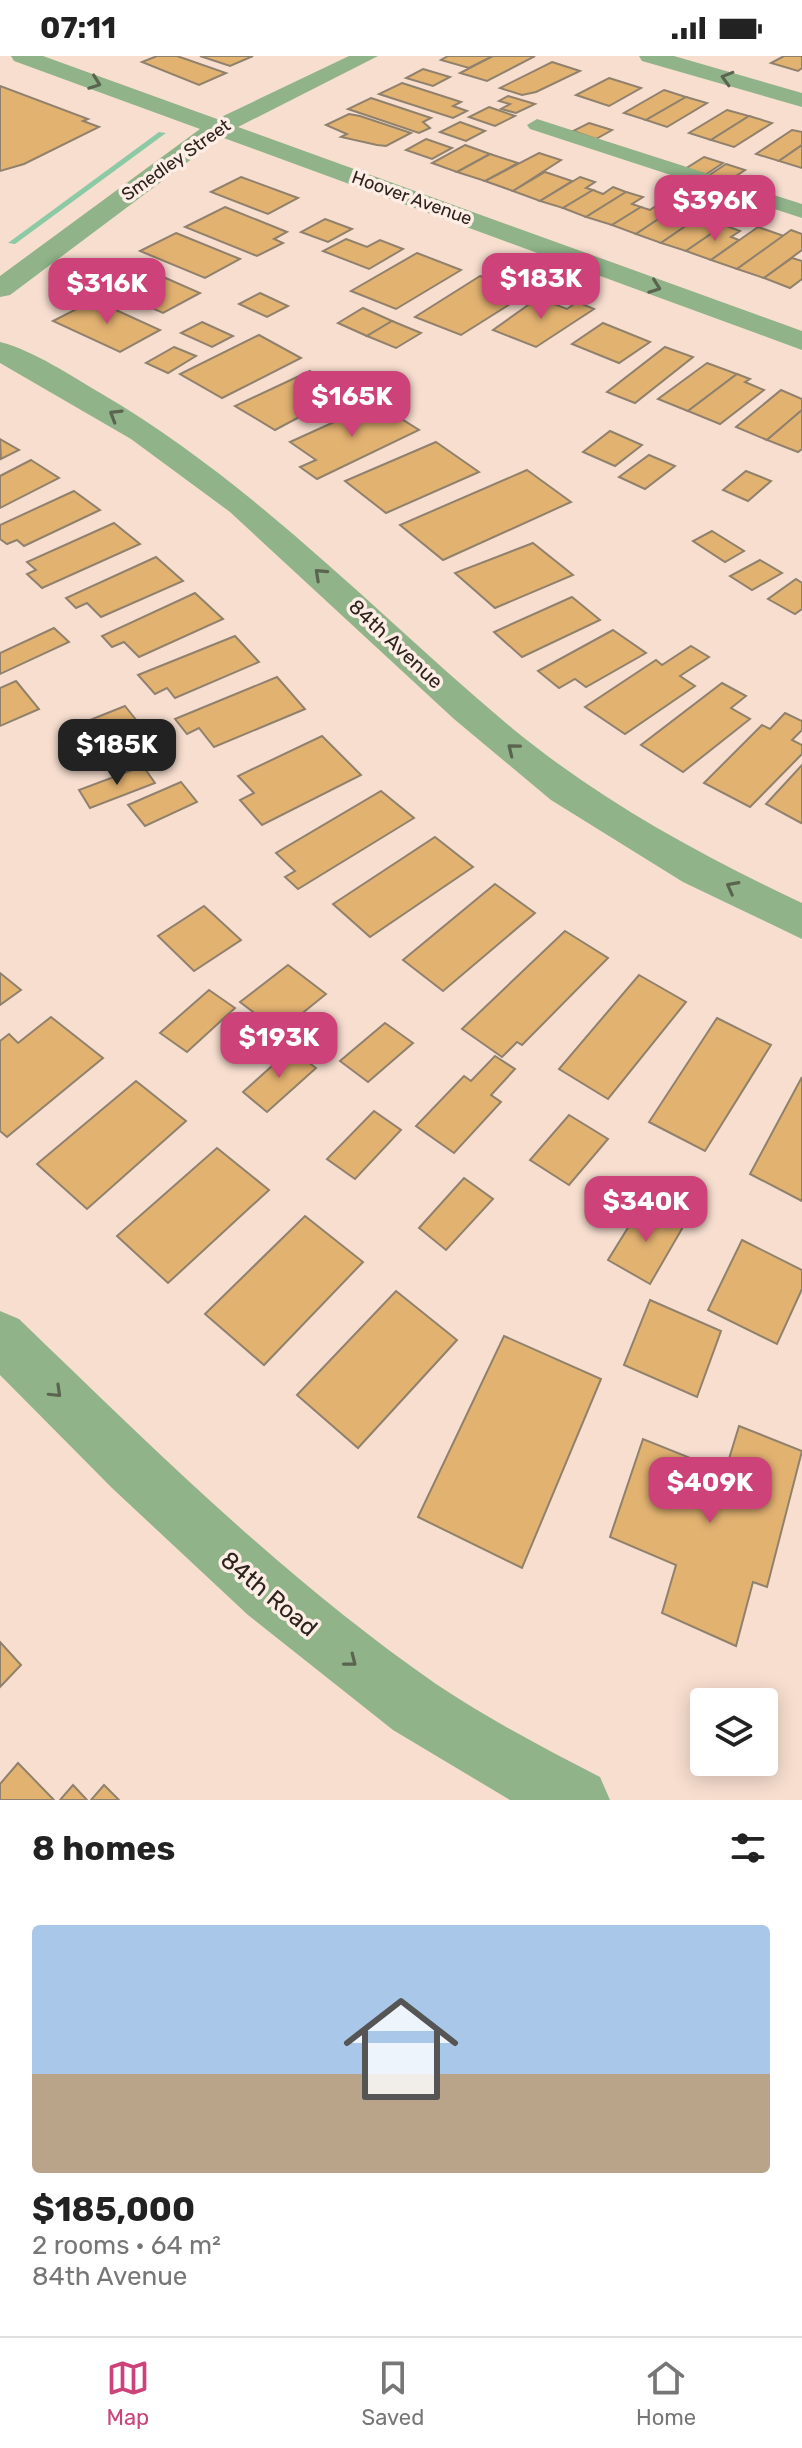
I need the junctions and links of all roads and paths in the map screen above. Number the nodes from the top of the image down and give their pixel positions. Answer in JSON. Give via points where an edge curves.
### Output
{"nodes":[{"id":1,"x":22,"y":56,"type":"edge"},
{"id":2,"x":367,"y":56,"type":"edge"},
{"id":3,"x":650,"y":56,"type":"edge"},
{"id":4,"x":802,"y":100,"type":"edge"},
{"id":5,"x":537,"y":125,"type":"dead end"},
{"id":6,"x":217,"y":128,"type":"junction"},
{"id":7,"x":802,"y":211,"type":"edge"},
{"id":8,"x":0,"y":289,"type":"edge"},
{"id":9,"x":802,"y":341,"type":"edge"},
{"id":10,"x":0,"y":351,"type":"edge"},
{"id":11,"x":802,"y":922,"type":"edge"},
{"id":12,"x":0,"y":1337,"type":"edge"},
{"id":13,"x":577,"y":1800,"type":"edge"}],
"edges":[{"from":1,"to":6,"type":"street","name":"Hoover Avenue","one_way":true},
{"from":2,"to":6,"type":"street","name":"Smedley Street"},
{"from":4,"to":3,"type":"street","one_way":true},
{"from":5,"to":7,"type":"lane"},
{"from":6,"to":8,"type":"street","name":"Smedley Street"},
{"from":6,"to":9,"type":"street","name":"Hoover Avenue","one_way":true},
{"from":11,"to":10,"type":"street","name":"84th Avenue","one_way":true,"via":[[672,855],[537,769],[272,530],[197,470],[121,418]]},
{"from":12,"to":13,"type":"street","name":"84th Road","one_way":true,"via":[[213,1546],[294,1617],[450,1732]]}]}
